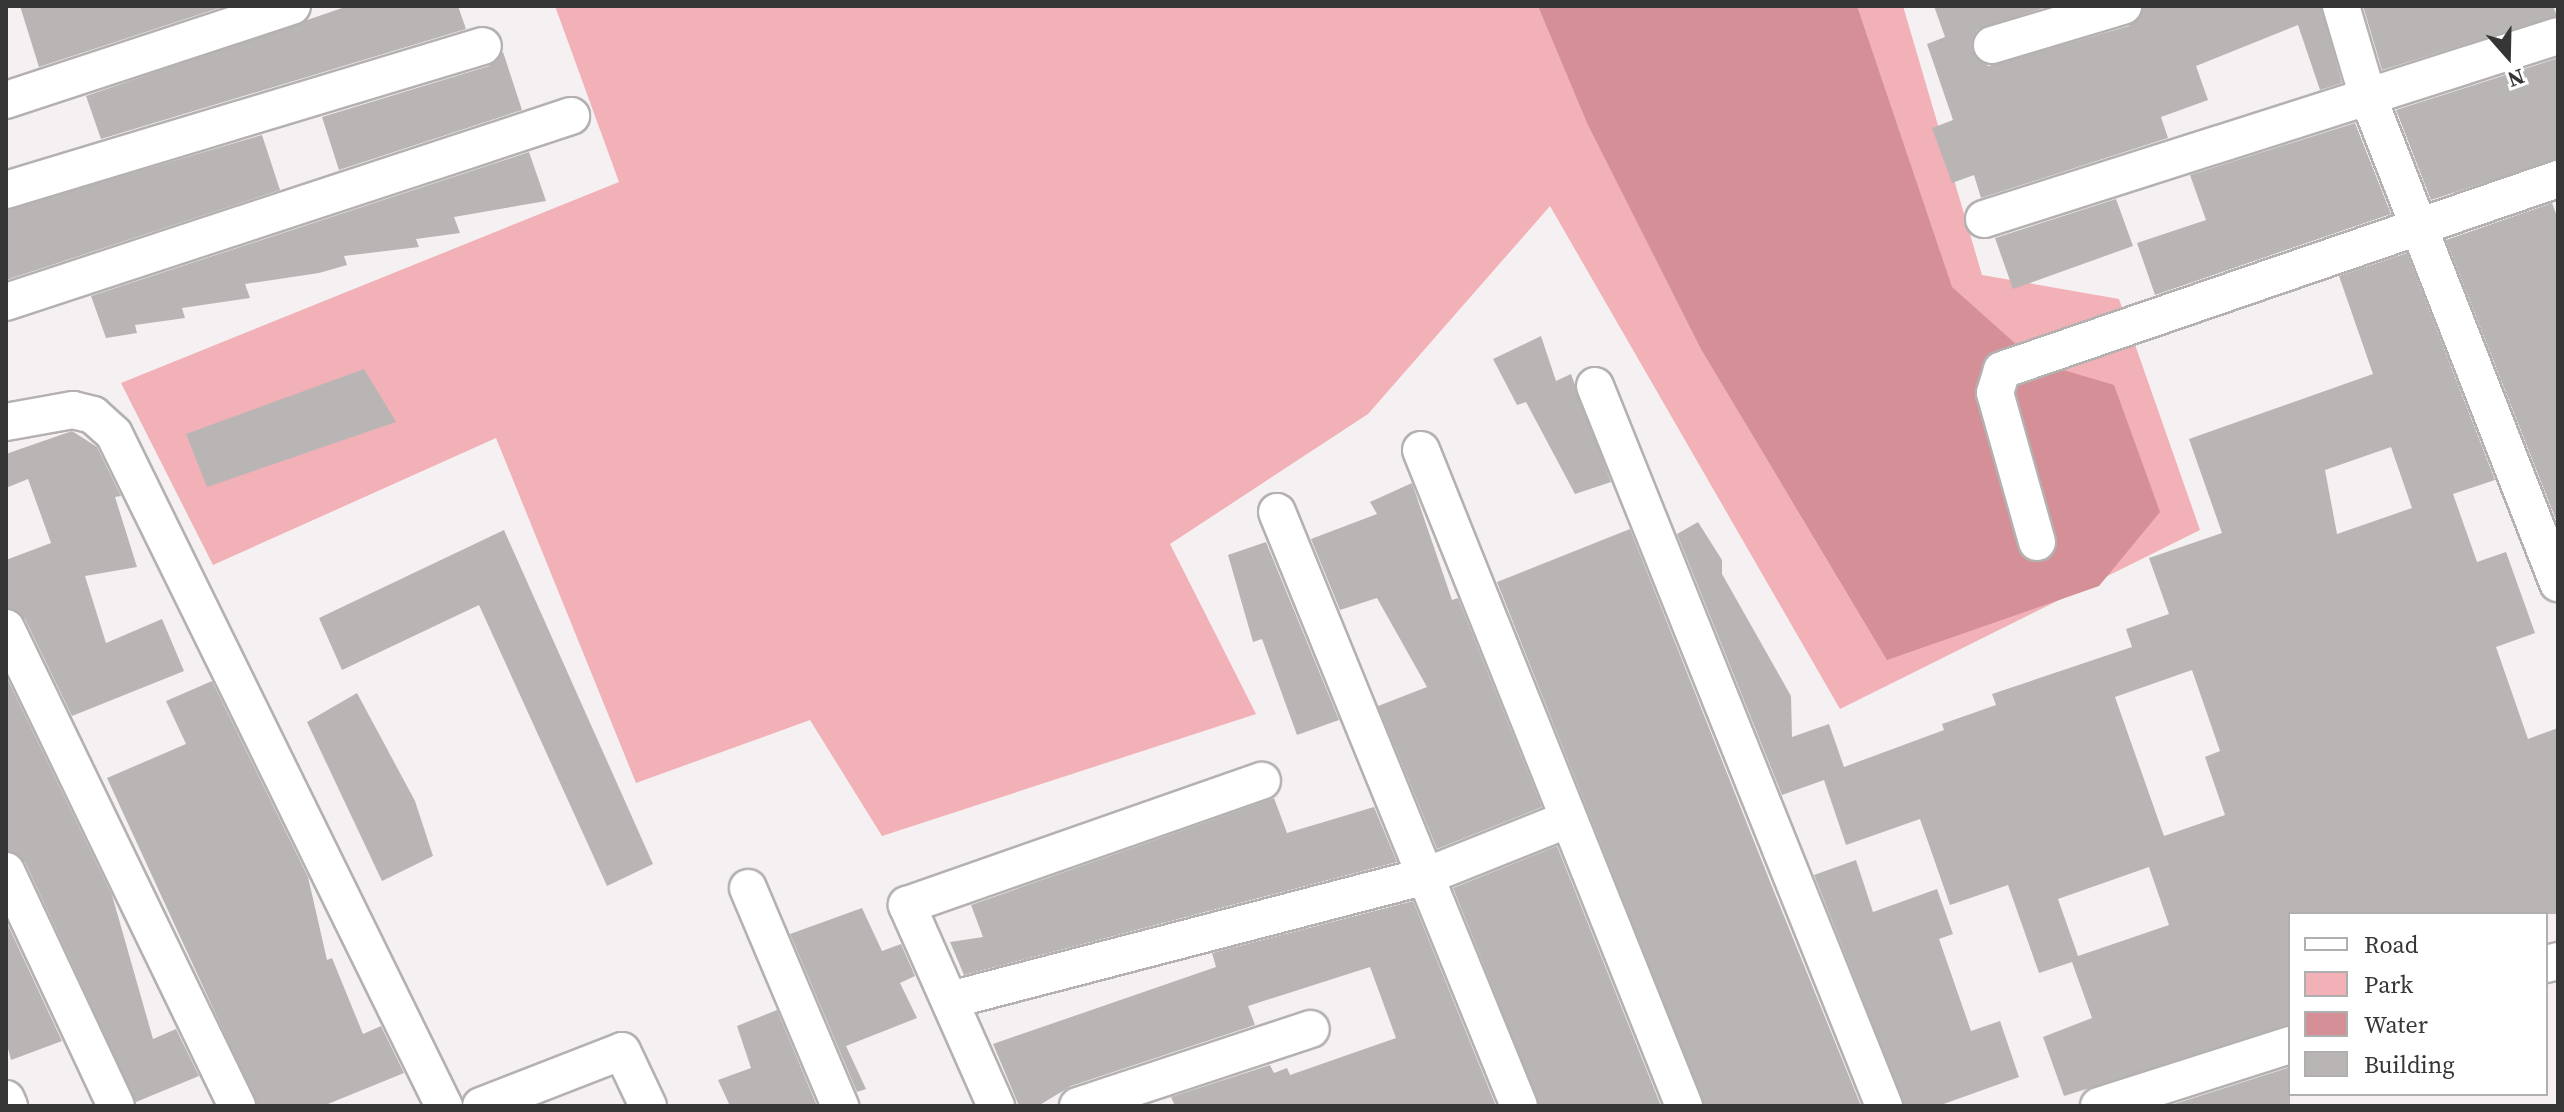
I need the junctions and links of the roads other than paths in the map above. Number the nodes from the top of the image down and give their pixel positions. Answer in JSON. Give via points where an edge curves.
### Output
{"nodes":[{"id":1,"x":292,"y":6,"type":"edge"},
{"id":2,"x":2123,"y":6,"type":"edge"},
{"id":3,"x":2341,"y":6,"type":"edge"},
{"id":4,"x":2558,"y":36,"type":"edge"},
{"id":5,"x":1992,"y":45,"type":"dead end"},
{"id":6,"x":483,"y":46,"type":"dead end"},
{"id":7,"x":2368,"y":97,"type":"junction"},
{"id":8,"x":6,"y":100,"type":"edge"},
{"id":9,"x":571,"y":116,"type":"dead end"},
{"id":10,"x":2558,"y":179,"type":"edge"},
{"id":11,"x":6,"y":190,"type":"edge"},
{"id":12,"x":1984,"y":219,"type":"dead end"},
{"id":13,"x":2420,"y":222,"type":"junction"},
{"id":14,"x":6,"y":302,"type":"edge"},
{"id":15,"x":1595,"y":386,"type":"dead end"},
{"id":16,"x":6,"y":422,"type":"edge"},
{"id":17,"x":1421,"y":450,"type":"dead end"},
{"id":18,"x":1277,"y":512,"type":"dead end"},
{"id":19,"x":2037,"y":542,"type":"dead end"},
{"id":20,"x":2558,"y":583,"type":"edge"},
{"id":21,"x":6,"y":628,"type":"edge"},
{"id":22,"x":1262,"y":781,"type":"dead end"},
{"id":23,"x":1566,"y":820,"type":"junction"},
{"id":24,"x":6,"y":871,"type":"edge"},
{"id":25,"x":1426,"y":876,"type":"junction"},
{"id":26,"x":748,"y":888,"type":"dead end"},
{"id":27,"x":950,"y":1000,"type":"junction"},
{"id":28,"x":1311,"y":1029,"type":"dead end"},
{"id":29,"x":2288,"y":1046,"type":"edge"},
{"id":30,"x":6,"y":1099,"type":"edge"},
{"id":31,"x":9,"y":1106,"type":"edge"},
{"id":32,"x":116,"y":1106,"type":"edge"},
{"id":33,"x":237,"y":1106,"type":"edge"},
{"id":34,"x":444,"y":1106,"type":"edge"},
{"id":35,"x":481,"y":1106,"type":"edge"},
{"id":36,"x":648,"y":1106,"type":"edge"},
{"id":37,"x":840,"y":1106,"type":"edge"},
{"id":38,"x":996,"y":1106,"type":"edge"},
{"id":39,"x":1078,"y":1106,"type":"edge"},
{"id":40,"x":1519,"y":1106,"type":"edge"},
{"id":41,"x":1684,"y":1106,"type":"edge"},
{"id":42,"x":1884,"y":1106,"type":"edge"},
{"id":43,"x":2099,"y":1106,"type":"edge"}],
"edges":[{"from":1,"to":8,"type":"street"},
{"from":2,"to":5,"type":"street"},
{"from":3,"to":7,"type":"street"},
{"from":4,"to":7,"type":"street"},
{"from":6,"to":11,"type":"street"},
{"from":7,"to":12,"type":"street"},
{"from":7,"to":13,"type":"street"},
{"from":9,"to":14,"type":"street"},
{"from":10,"to":13,"type":"street"},
{"from":13,"to":19,"type":"street","via":[[2002,370],[1995,393]]},
{"from":13,"to":20,"type":"street"},
{"from":15,"to":42,"type":"street"},
{"from":16,"to":34,"type":"street","via":[[73,410],[93,415],[114,434]]},
{"from":17,"to":23,"type":"street"},
{"from":18,"to":25,"type":"street"},
{"from":21,"to":33,"type":"street"},
{"from":22,"to":27,"type":"street","via":[[912,900],[907,905],[910,924]]},
{"from":23,"to":25,"type":"street"},
{"from":23,"to":41,"type":"street"},
{"from":24,"to":32,"type":"street"},
{"from":25,"to":27,"type":"street"},
{"from":25,"to":40,"type":"street"},
{"from":26,"to":37,"type":"street"},
{"from":27,"to":38,"type":"street"},
{"from":28,"to":39,"type":"street"},
{"from":29,"to":43,"type":"street"},
{"from":30,"to":31,"type":"street"},
{"from":35,"to":36,"type":"street","via":[[622,1051]]}]}
